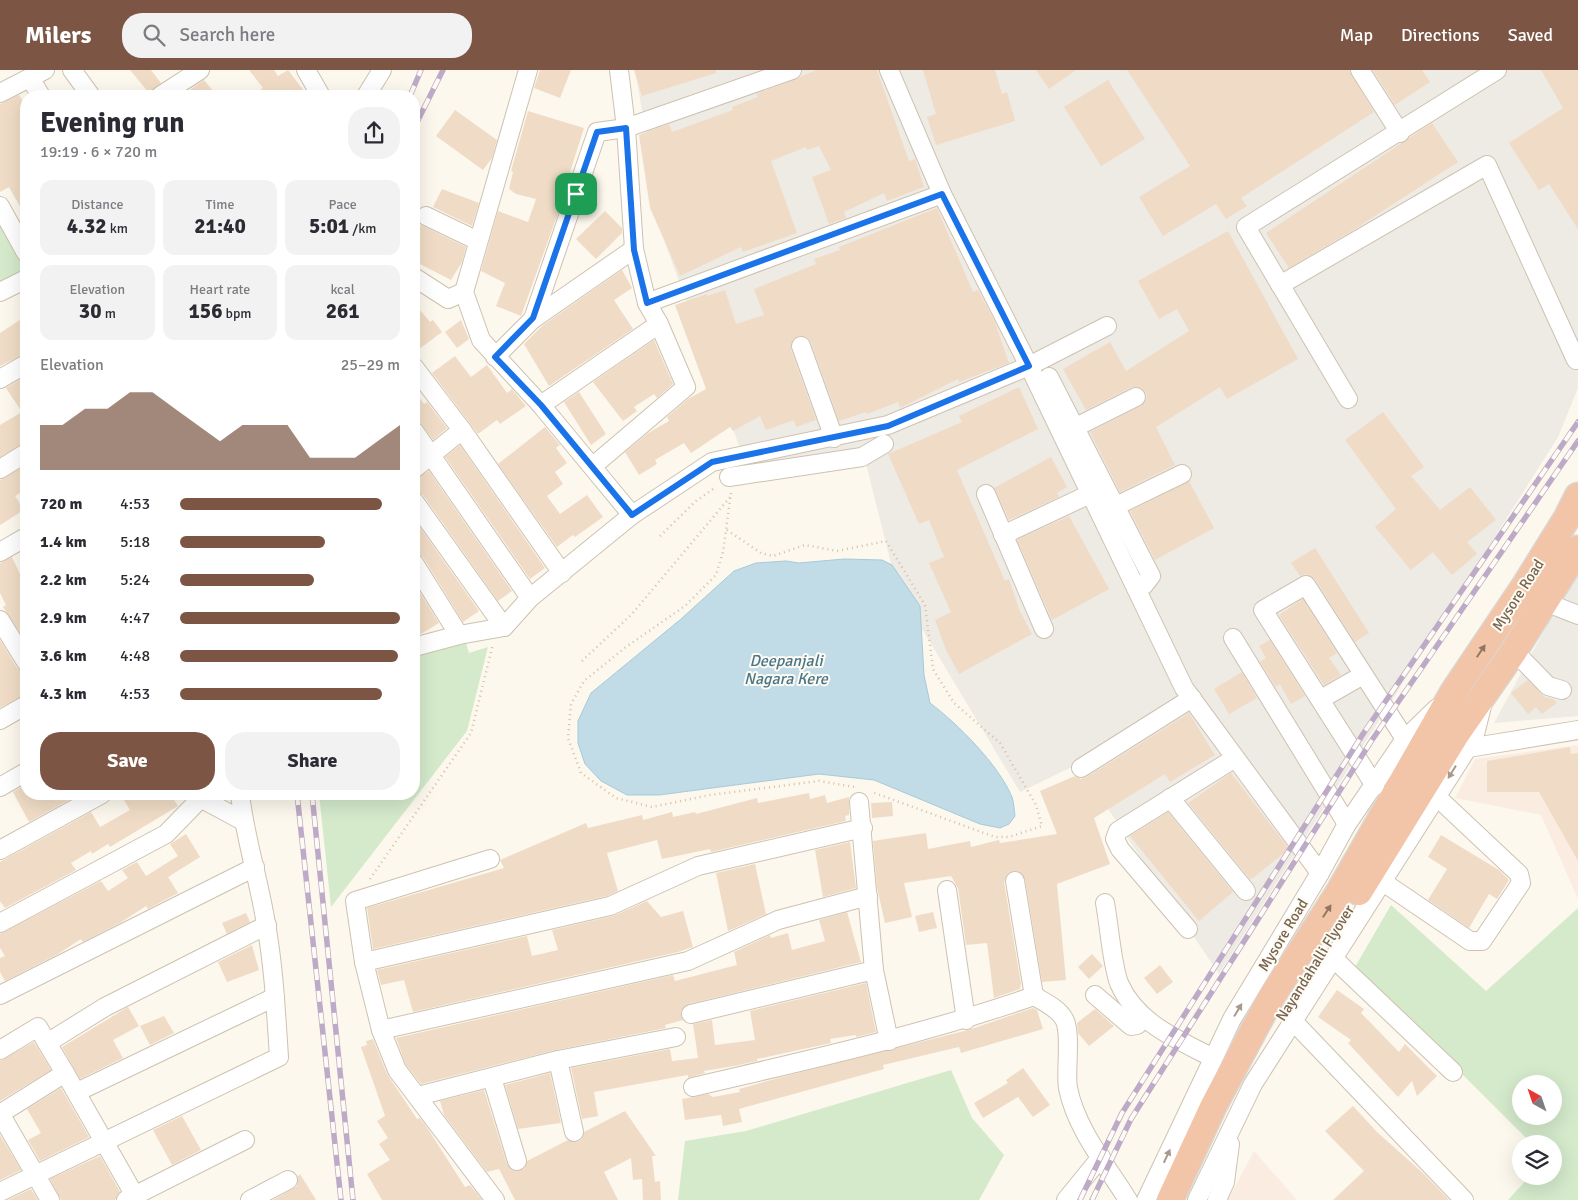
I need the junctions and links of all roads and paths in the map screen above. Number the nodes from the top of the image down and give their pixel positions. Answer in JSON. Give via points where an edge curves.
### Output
{"nodes":[{"id":1,"x":72,"y":70,"type":"edge"},
{"id":2,"x":200,"y":70,"type":"edge"},
{"id":3,"x":306,"y":70,"type":"edge"},
{"id":4,"x":382,"y":70,"type":"edge"},
{"id":5,"x":528,"y":70,"type":"edge"},
{"id":6,"x":619,"y":70,"type":"edge"},
{"id":7,"x":792,"y":70,"type":"edge"},
{"id":8,"x":889,"y":70,"type":"edge"},
{"id":9,"x":1360,"y":70,"type":"edge"},
{"id":10,"x":1497,"y":70,"type":"edge"},
{"id":11,"x":38,"y":74,"type":"edge"},
{"id":12,"x":40,"y":90,"type":"edge"},
{"id":13,"x":87,"y":90,"type":"edge"},
{"id":14,"x":169,"y":90,"type":"edge"},
{"id":15,"x":318,"y":90,"type":"edge"},
{"id":16,"x":370,"y":90,"type":"edge"},
{"id":17,"x":0,"y":93,"type":"edge"},
{"id":18,"x":626,"y":128,"type":"junction"},
{"id":19,"x":1400,"y":133,"type":"junction"},
{"id":20,"x":942,"y":194,"type":"junction"},
{"id":21,"x":0,"y":206,"type":"edge"},
{"id":22,"x":426,"y":216,"type":"dead end"},
{"id":23,"x":478,"y":241,"type":"junction"},
{"id":24,"x":20,"y":242,"type":"edge"},
{"id":25,"x":634,"y":250,"type":"junction"},
{"id":26,"x":420,"y":281,"type":"edge"},
{"id":27,"x":20,"y":282,"type":"edge"},
{"id":28,"x":1280,"y":285,"type":"junction"},
{"id":29,"x":0,"y":292,"type":"edge"},
{"id":30,"x":464,"y":292,"type":"junction"},
{"id":31,"x":647,"y":303,"type":"junction"},
{"id":32,"x":533,"y":318,"type":"junction"},
{"id":33,"x":658,"y":324,"type":"junction"},
{"id":34,"x":1107,"y":326,"type":"dead end"},
{"id":35,"x":801,"y":346,"type":"dead end"},
{"id":36,"x":1575,"y":350,"type":"edge"},
{"id":37,"x":495,"y":357,"type":"junction"},
{"id":38,"x":1029,"y":366,"type":"junction"},
{"id":39,"x":20,"y":367,"type":"edge"},
{"id":40,"x":420,"y":375,"type":"edge"},
{"id":41,"x":1049,"y":377,"type":"dead end"},
{"id":42,"x":0,"y":379,"type":"edge"},
{"id":43,"x":1136,"y":397,"type":"dead end"},
{"id":44,"x":1348,"y":399,"type":"dead end"},
{"id":45,"x":541,"y":405,"type":"junction"},
{"id":46,"x":1074,"y":428,"type":"junction"},
{"id":47,"x":462,"y":430,"type":"junction"},
{"id":48,"x":834,"y":438,"type":"junction"},
{"id":49,"x":420,"y":439,"type":"edge"},
{"id":50,"x":884,"y":444,"type":"dead end"},
{"id":51,"x":431,"y":454,"type":"junction"},
{"id":52,"x":20,"y":456,"type":"edge"},
{"id":53,"x":420,"y":464,"type":"edge"},
{"id":54,"x":593,"y":466,"type":"junction"},
{"id":55,"x":0,"y":468,"type":"edge"},
{"id":56,"x":1182,"y":474,"type":"dead end"},
{"id":57,"x":730,"y":477,"type":"joint"},
{"id":58,"x":986,"y":494,"type":"dead end"},
{"id":59,"x":1090,"y":494,"type":"junction"},
{"id":60,"x":1578,"y":496,"type":"edge"},
{"id":61,"x":1114,"y":507,"type":"junction"},
{"id":62,"x":420,"y":509,"type":"edge"},
{"id":63,"x":632,"y":515,"type":"junction"},
{"id":64,"x":727,"y":530,"type":"junction"},
{"id":65,"x":1003,"y":535,"type":"junction"},
{"id":66,"x":660,"y":536,"type":"dead end"},
{"id":67,"x":20,"y":542,"type":"edge"},
{"id":68,"x":1578,"y":550,"type":"edge"},
{"id":69,"x":0,"y":552,"type":"edge"},
{"id":70,"x":420,"y":573,"type":"edge"},
{"id":71,"x":562,"y":573,"type":"junction"},
{"id":72,"x":1136,"y":588,"type":"junction"},
{"id":73,"x":530,"y":598,"type":"junction"},
{"id":74,"x":1545,"y":602,"type":"junction"},
{"id":75,"x":1578,"y":615,"type":"edge"},
{"id":76,"x":0,"y":620,"type":"edge"},
{"id":77,"x":504,"y":627,"type":"junction"},
{"id":78,"x":1044,"y":629,"type":"dead end"},
{"id":79,"x":459,"y":635,"type":"junction"},
{"id":80,"x":1233,"y":638,"type":"dead end"},
{"id":81,"x":420,"y":641,"type":"edge"},
{"id":82,"x":1514,"y":651,"type":"junction"},
{"id":83,"x":20,"y":652,"type":"edge"},
{"id":84,"x":582,"y":661,"type":"dead end"},
{"id":85,"x":1363,"y":675,"type":"junction"},
{"id":86,"x":1562,"y":690,"type":"dead end"},
{"id":87,"x":1192,"y":698,"type":"junction"},
{"id":88,"x":1321,"y":699,"type":"junction"},
{"id":89,"x":20,"y":708,"type":"edge"},
{"id":90,"x":0,"y":720,"type":"edge"},
{"id":91,"x":1578,"y":730,"type":"edge"},
{"id":92,"x":1462,"y":741,"type":"junction"},
{"id":93,"x":1414,"y":743,"type":"junction"},
{"id":94,"x":1236,"y":758,"type":"junction"},
{"id":95,"x":1081,"y":768,"type":"dead end"},
{"id":96,"x":20,"y":775,"type":"edge"},
{"id":97,"x":1375,"y":786,"type":"junction"},
{"id":98,"x":0,"y":787,"type":"edge"},
{"id":99,"x":860,"y":793,"type":"junction"},
{"id":100,"x":1437,"y":797,"type":"junction"},
{"id":101,"x":1170,"y":798,"type":"junction"},
{"id":102,"x":91,"y":800,"type":"edge"},
{"id":103,"x":193,"y":800,"type":"edge"},
{"id":104,"x":204,"y":800,"type":"edge"},
{"id":105,"x":241,"y":800,"type":"edge"},
{"id":106,"x":243,"y":821,"type":"junction"},
{"id":107,"x":1347,"y":824,"type":"junction"},
{"id":108,"x":863,"y":828,"type":"junction"},
{"id":109,"x":0,"y":850,"type":"edge"},
{"id":110,"x":490,"y":859,"type":"dead end"},
{"id":111,"x":255,"y":868,"type":"junction"},
{"id":112,"x":1320,"y":874,"type":"junction"},
{"id":113,"x":1015,"y":881,"type":"dead end"},
{"id":114,"x":1383,"y":882,"type":"junction"},
{"id":115,"x":947,"y":890,"type":"dead end"},
{"id":116,"x":1246,"y":891,"type":"dead end"},
{"id":117,"x":868,"y":896,"type":"junction"},
{"id":118,"x":355,"y":901,"type":"junction"},
{"id":119,"x":1105,"y":903,"type":"dead end"},
{"id":120,"x":0,"y":923,"type":"edge"},
{"id":121,"x":267,"y":925,"type":"junction"},
{"id":122,"x":1188,"y":929,"type":"dead end"},
{"id":123,"x":1333,"y":958,"type":"junction"},
{"id":124,"x":364,"y":962,"type":"junction"},
{"id":125,"x":874,"y":970,"type":"junction"},
{"id":126,"x":0,"y":995,"type":"edge"},
{"id":127,"x":1095,"y":995,"type":"dead end"},
{"id":128,"x":1035,"y":996,"type":"junction"},
{"id":129,"x":275,"y":997,"type":"junction"},
{"id":130,"x":1284,"y":1007,"type":"junction"},
{"id":131,"x":691,"y":1014,"type":"dead end"},
{"id":132,"x":1145,"y":1018,"type":"junction"},
{"id":133,"x":966,"y":1020,"type":"junction"},
{"id":134,"x":381,"y":1030,"type":"junction"},
{"id":135,"x":676,"y":1037,"type":"dead end"},
{"id":136,"x":889,"y":1041,"type":"junction"},
{"id":137,"x":47,"y":1043,"type":"junction"},
{"id":138,"x":0,"y":1050,"type":"edge"},
{"id":139,"x":1213,"y":1058,"type":"junction"},
{"id":140,"x":558,"y":1060,"type":"junction"},
{"id":141,"x":1453,"y":1072,"type":"dead end"},
{"id":142,"x":65,"y":1073,"type":"junction"},
{"id":143,"x":492,"y":1078,"type":"junction"},
{"id":144,"x":692,"y":1087,"type":"dead end"},
{"id":145,"x":77,"y":1092,"type":"junction"},
{"id":146,"x":418,"y":1096,"type":"junction"},
{"id":147,"x":2,"y":1117,"type":"edge"},
{"id":148,"x":1233,"y":1126,"type":"junction"},
{"id":149,"x":574,"y":1132,"type":"dead end"},
{"id":150,"x":103,"y":1140,"type":"junction"},
{"id":151,"x":245,"y":1140,"type":"dead end"},
{"id":152,"x":1101,"y":1157,"type":"junction"},
{"id":153,"x":517,"y":1161,"type":"dead end"},
{"id":154,"x":35,"y":1174,"type":"junction"},
{"id":155,"x":288,"y":1180,"type":"dead end"},
{"id":156,"x":0,"y":1192,"type":"edge"},
{"id":157,"x":130,"y":1198,"type":"edge"},
{"id":158,"x":50,"y":1200,"type":"edge"},
{"id":159,"x":250,"y":1200,"type":"edge"},
{"id":160,"x":495,"y":1200,"type":"edge"},
{"id":161,"x":1066,"y":1200,"type":"edge"},
{"id":162,"x":1128,"y":1200,"type":"edge"},
{"id":163,"x":1146,"y":1200,"type":"edge"},
{"id":164,"x":1170,"y":1200,"type":"edge"},
{"id":165,"x":1186,"y":1200,"type":"edge"},
{"id":166,"x":1197,"y":1200,"type":"edge"},
{"id":167,"x":1217,"y":1200,"type":"edge"},
{"id":168,"x":1464,"y":1200,"type":"edge"}],
"edges":[{"from":1,"to":13,"type":"street"},
{"from":2,"to":14,"type":"street"},
{"from":3,"to":15,"type":"street"},
{"from":4,"to":16,"type":"street"},
{"from":5,"to":23,"type":"street"},
{"from":6,"to":18,"type":"street"},
{"from":7,"to":18,"type":"street"},
{"from":8,"to":20,"type":"street"},
{"from":9,"to":19,"type":"street"},
{"from":10,"to":19,"type":"street"},
{"from":11,"to":12,"type":"street"},
{"from":11,"to":17,"type":"street"},
{"from":18,"to":25,"type":"street"},
{"from":18,"to":32,"type":"street","via":[[597,132]]},
{"from":19,"to":28,"type":"street","via":[[1246,227]]},
{"from":20,"to":31,"type":"street"},
{"from":20,"to":38,"type":"street"},
{"from":21,"to":24,"type":"street"},
{"from":22,"to":23,"type":"street"},
{"from":23,"to":30,"type":"street"},
{"from":25,"to":31,"type":"street"},
{"from":25,"to":32,"type":"street"},
{"from":26,"to":30,"type":"street","via":[[448,299]]},
{"from":27,"to":29,"type":"street"},
{"from":28,"to":36,"type":"street","via":[[1486,165]]},
{"from":28,"to":44,"type":"street"},
{"from":30,"to":37,"type":"street","via":[[481,340]]},
{"from":31,"to":33,"type":"street"},
{"from":32,"to":37,"type":"street"},
{"from":33,"to":45,"type":"street"},
{"from":33,"to":54,"type":"street","via":[[686,387]]},
{"from":34,"to":38,"type":"street"},
{"from":35,"to":48,"type":"street"},
{"from":37,"to":45,"type":"street"},
{"from":38,"to":48,"type":"street","via":[[888,426]]},
{"from":38,"to":59,"type":"street"},
{"from":39,"to":42,"type":"street"},
{"from":40,"to":47,"type":"street"},
{"from":41,"to":46,"type":"street"},
{"from":43,"to":46,"type":"street"},
{"from":45,"to":54,"type":"street"},
{"from":46,"to":61,"type":"street"},
{"from":47,"to":51,"type":"street"},
{"from":47,"to":71,"type":"street"},
{"from":48,"to":63,"type":"street","via":[[712,462]]},
{"from":49,"to":51,"type":"street"},
{"from":50,"to":57,"type":"street","via":[[862,457]]},
{"from":51,"to":53,"type":"street"},
{"from":51,"to":73,"type":"street"},
{"from":52,"to":55,"type":"street"},
{"from":54,"to":63,"type":"street"},
{"from":56,"to":61,"type":"street"},
{"from":57,"to":66,"type":"path","via":[[696,502]]},
{"from":58,"to":65,"type":"street"},
{"from":59,"to":65,"type":"street"},
{"from":59,"to":72,"type":"street"},
{"from":93,"to":60,"type":"highway","name":"Mysore Road","one_way":true,"via":[[1454,691],[1531,576]]},
{"from":61,"to":72,"type":"street","via":[[1151,576],[1144,585]]},
{"from":62,"to":77,"type":"street"},
{"from":63,"to":71,"type":"street"},
{"from":64,"to":84,"type":"path","via":[[732,495],[632,614]]},
{"from":64,"to":99,"type":"path","via":[[716,575],[685,606],[584,681],[571,704],[568,738],[581,772],[616,798],[652,807],[710,795],[819,781]]},
{"from":64,"to":99,"type":"path","via":[[761,553],[773,556],[805,545],[837,551],[886,541],[925,605],[934,669],[954,703],[1000,743],[1036,805],[1042,826],[1009,837],[995,837]]},
{"from":65,"to":78,"type":"street"},
{"from":67,"to":69,"type":"street"},
{"from":68,"to":74,"type":"highway","name":"Mysore Road"},
{"from":70,"to":79,"type":"street"},
{"from":71,"to":73,"type":"street"},
{"from":72,"to":87,"type":"street","via":[[1184,688]]},
{"from":73,"to":77,"type":"street"},
{"from":74,"to":75,"type":"street"},
{"from":74,"to":82,"type":"highway","name":"Mysore Road"},
{"from":76,"to":83,"type":"street"},
{"from":77,"to":79,"type":"street"},
{"from":77,"to":118,"type":"path","via":[[494,639],[471,733]]},
{"from":79,"to":81,"type":"street"},
{"from":80,"to":107,"type":"street"},
{"from":82,"to":86,"type":"street","via":[[1548,686]]},
{"from":82,"to":92,"type":"highway","name":"Mysore Road","via":[[1484,696]]},
{"from":85,"to":88,"type":"street"},
{"from":85,"to":88,"type":"street","via":[[1306,586],[1263,610]]},
{"from":85,"to":93,"type":"street"},
{"from":87,"to":94,"type":"street"},
{"from":87,"to":95,"type":"street"},
{"from":88,"to":97,"type":"street"},
{"from":89,"to":90,"type":"street"},
{"from":91,"to":92,"type":"street"},
{"from":92,"to":100,"type":"street","name":"Mysore Road","one_way":true},
{"from":92,"to":130,"type":"highway","name":"Nayandahalli Flyover"},
{"from":93,"to":97,"type":"street","name":"Mysore Road"},
{"from":130,"to":93,"type":"highway","name":"Nayandahalli Flyover","one_way":true},
{"from":94,"to":101,"type":"street"},
{"from":94,"to":112,"type":"street"},
{"from":96,"to":98,"type":"street"},
{"from":97,"to":107,"type":"street","name":"Mysore Road"},
{"from":99,"to":108,"type":"street"},
{"from":100,"to":114,"type":"street","name":"Mysore Road"},
{"from":100,"to":114,"type":"street","via":[[1519,874],[1521,883],[1482,941],[1470,941]]},
{"from":101,"to":116,"type":"street"},
{"from":101,"to":122,"type":"street","via":[[1118,831],[1115,839]]},
{"from":102,"to":109,"type":"street"},
{"from":103,"to":120,"type":"street","via":[[166,834]]},
{"from":104,"to":106,"type":"street"},
{"from":105,"to":106,"type":"street"},
{"from":106,"to":111,"type":"street"},
{"from":107,"to":112,"type":"street","name":"Mysore Road"},
{"from":108,"to":117,"type":"street"},
{"from":108,"to":124,"type":"street","via":[[698,866],[610,906]]},
{"from":110,"to":118,"type":"street"},
{"from":111,"to":121,"type":"street"},
{"from":111,"to":126,"type":"street"},
{"from":139,"to":112,"type":"street","name":"Mysore Road","one_way":true,"via":[[1232,1019]]},
{"from":113,"to":128,"type":"street"},
{"from":114,"to":123,"type":"street","name":"Mysore Road"},
{"from":115,"to":133,"type":"street"},
{"from":117,"to":125,"type":"street"},
{"from":117,"to":134,"type":"street","via":[[778,920],[688,961]]},
{"from":118,"to":124,"type":"street"},
{"from":119,"to":132,"type":"street","via":[[1119,982],[1134,1008]]},
{"from":121,"to":129,"type":"street"},
{"from":121,"to":137,"type":"street","via":[[105,1006]]},
{"from":123,"to":130,"type":"street","name":"Mysore Road"},
{"from":123,"to":141,"type":"street"},
{"from":124,"to":134,"type":"street"},
{"from":125,"to":131,"type":"street"},
{"from":125,"to":136,"type":"street"},
{"from":127,"to":132,"type":"street","via":[[1130,1026]]},
{"from":128,"to":133,"type":"street"},
{"from":128,"to":152,"type":"street","via":[[1059,1012],[1066,1021],[1068,1087],[1076,1111]]},
{"from":129,"to":145,"type":"street"},
{"from":129,"to":150,"type":"street","via":[[279,1057]]},
{"from":130,"to":148,"type":"street","name":"Mysore Road"},
{"from":130,"to":164,"type":"highway","name":"Nayandahalli Flyover","via":[[1214,1105]]},
{"from":130,"to":165,"type":"highway","name":"Nayandahalli Flyover"},
{"from":130,"to":168,"type":"street"},
{"from":132,"to":139,"type":"street","via":[[1158,1029]]},
{"from":133,"to":136,"type":"street"},
{"from":134,"to":146,"type":"street","via":[[396,1070]]},
{"from":135,"to":140,"type":"street"},
{"from":136,"to":144,"type":"street"},
{"from":137,"to":138,"type":"street","via":[[38,1027]]},
{"from":137,"to":142,"type":"street"},
{"from":163,"to":139,"type":"street","name":"Mysore Road","one_way":true},
{"from":140,"to":143,"type":"street"},
{"from":140,"to":149,"type":"street"},
{"from":142,"to":145,"type":"street"},
{"from":142,"to":147,"type":"street"},
{"from":143,"to":146,"type":"street"},
{"from":143,"to":153,"type":"street"},
{"from":145,"to":150,"type":"street"},
{"from":146,"to":160,"type":"street"},
{"from":147,"to":154,"type":"street"},
{"from":148,"to":166,"type":"street","name":"Mysore Road"},
{"from":148,"to":167,"type":"street","via":[[1225,1182]]},
{"from":150,"to":154,"type":"street"},
{"from":150,"to":157,"type":"street"},
{"from":151,"to":157,"type":"street"},
{"from":152,"to":161,"type":"street"},
{"from":152,"to":162,"type":"street"},
{"from":154,"to":156,"type":"street"},
{"from":154,"to":158,"type":"street"},
{"from":155,"to":159,"type":"street"}]}
